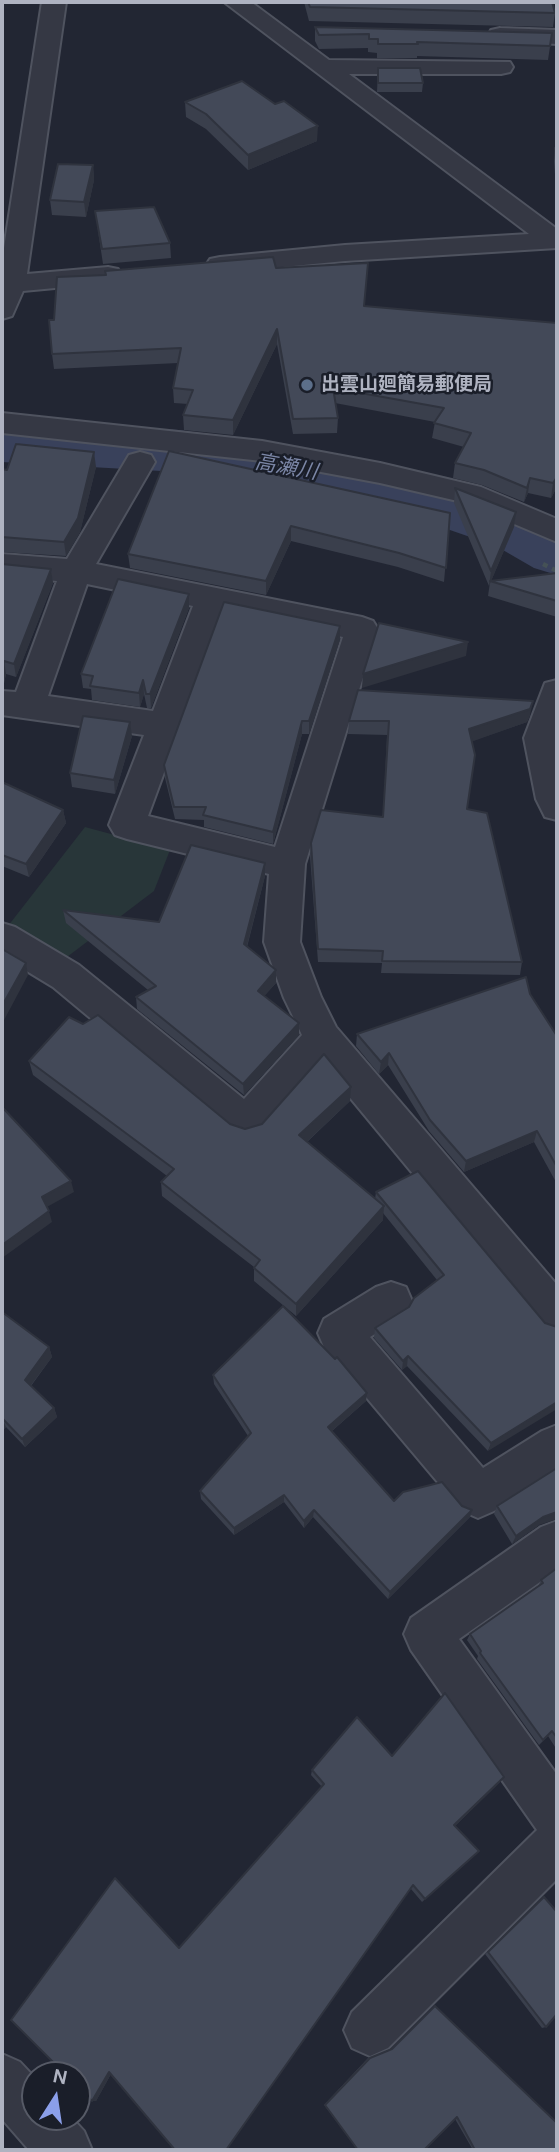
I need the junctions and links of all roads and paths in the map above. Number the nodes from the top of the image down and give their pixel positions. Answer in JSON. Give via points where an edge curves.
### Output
{"nodes":[{"id":1,"x":54,"y":2,"type":"edge"},
{"id":2,"x":236,"y":2,"type":"edge"},
{"id":3,"x":277,"y":30,"type":"junction"},
{"id":4,"x":317,"y":31,"type":"edge"},
{"id":5,"x":477,"y":35,"type":"edge"},
{"id":6,"x":557,"y":37,"type":"edge"},
{"id":7,"x":326,"y":67,"type":"junction"},
{"id":8,"x":500,"y":67,"type":"dead end"},
{"id":9,"x":556,"y":240,"type":"edge"},
{"id":10,"x":192,"y":267,"type":"edge"},
{"id":11,"x":137,"y":272,"type":"edge"},
{"id":12,"x":12,"y":284,"type":"junction"},
{"id":13,"x":2,"y":310,"type":"edge"},
{"id":14,"x":2,"y":423,"type":"edge"},
{"id":15,"x":140,"y":462,"type":"dead end"},
{"id":16,"x":557,"y":531,"type":"edge"},
{"id":17,"x":533,"y":558,"type":"dead end"},
{"id":18,"x":2,"y":565,"type":"edge"},
{"id":19,"x":76,"y":571,"type":"junction"},
{"id":20,"x":557,"y":571,"type":"edge"},
{"id":21,"x":211,"y":600,"type":"junction"},
{"id":22,"x":557,"y":692,"type":"edge"},
{"id":23,"x":15,"y":704,"type":"edge"},
{"id":24,"x":164,"y":725,"type":"junction"},
{"id":25,"x":557,"y":807,"type":"edge"},
{"id":26,"x":286,"y":864,"type":"junction"},
{"id":27,"x":2,"y":938,"type":"edge"},
{"id":28,"x":323,"y":1038,"type":"junction"},
{"id":29,"x":391,"y":1301,"type":"dead end"},
{"id":30,"x":557,"y":1316,"type":"edge"},
{"id":31,"x":557,"y":1446,"type":"edge"},
{"id":32,"x":557,"y":1543,"type":"edge"},
{"id":33,"x":557,"y":1816,"type":"edge"},
{"id":34,"x":557,"y":1845,"type":"edge"},
{"id":35,"x":370,"y":2030,"type":"dead end"},
{"id":36,"x":2,"y":2080,"type":"edge"},
{"id":37,"x":21,"y":2101,"type":"edge"},
{"id":38,"x":48,"y":2131,"type":"edge"},
{"id":39,"x":65,"y":2150,"type":"edge"}],
"edges":[{"from":1,"to":12,"type":"street"},
{"from":2,"to":3,"type":"street"},
{"from":3,"to":4,"type":"street"},
{"from":3,"to":7,"type":"street"},
{"from":5,"to":6,"type":"street"},
{"from":7,"to":8,"type":"street"},
{"from":7,"to":9,"type":"street"},
{"from":9,"to":10,"type":"street"},
{"from":11,"to":12,"type":"street"},
{"from":12,"to":13,"type":"street"},
{"from":14,"to":16,"type":"street","via":[[262,451],[380,473],[470,494]]},
{"from":15,"to":19,"type":"street"},
{"from":17,"to":20,"type":"path"},
{"from":18,"to":19,"type":"street"},
{"from":19,"to":21,"type":"street"},
{"from":19,"to":23,"type":"street"},
{"from":21,"to":24,"type":"street"},
{"from":21,"to":26,"type":"street","via":[[362,629]]},
{"from":22,"to":25,"type":"street","via":[[541,738]]},
{"from":23,"to":24,"type":"street"},
{"from":24,"to":26,"type":"street","via":[[127,825]]},
{"from":26,"to":28,"type":"street","via":[[282,942]]},
{"from":27,"to":28,"type":"street","via":[[66,976],[246,1124]]},
{"from":28,"to":30,"type":"street"},
{"from":29,"to":31,"type":"street","via":[[340,1333],[478,1496]]},
{"from":32,"to":33,"type":"street","via":[[428,1634]]},
{"from":34,"to":35,"type":"street"},
{"from":36,"to":37,"type":"street"},
{"from":38,"to":39,"type":"street"}]}
